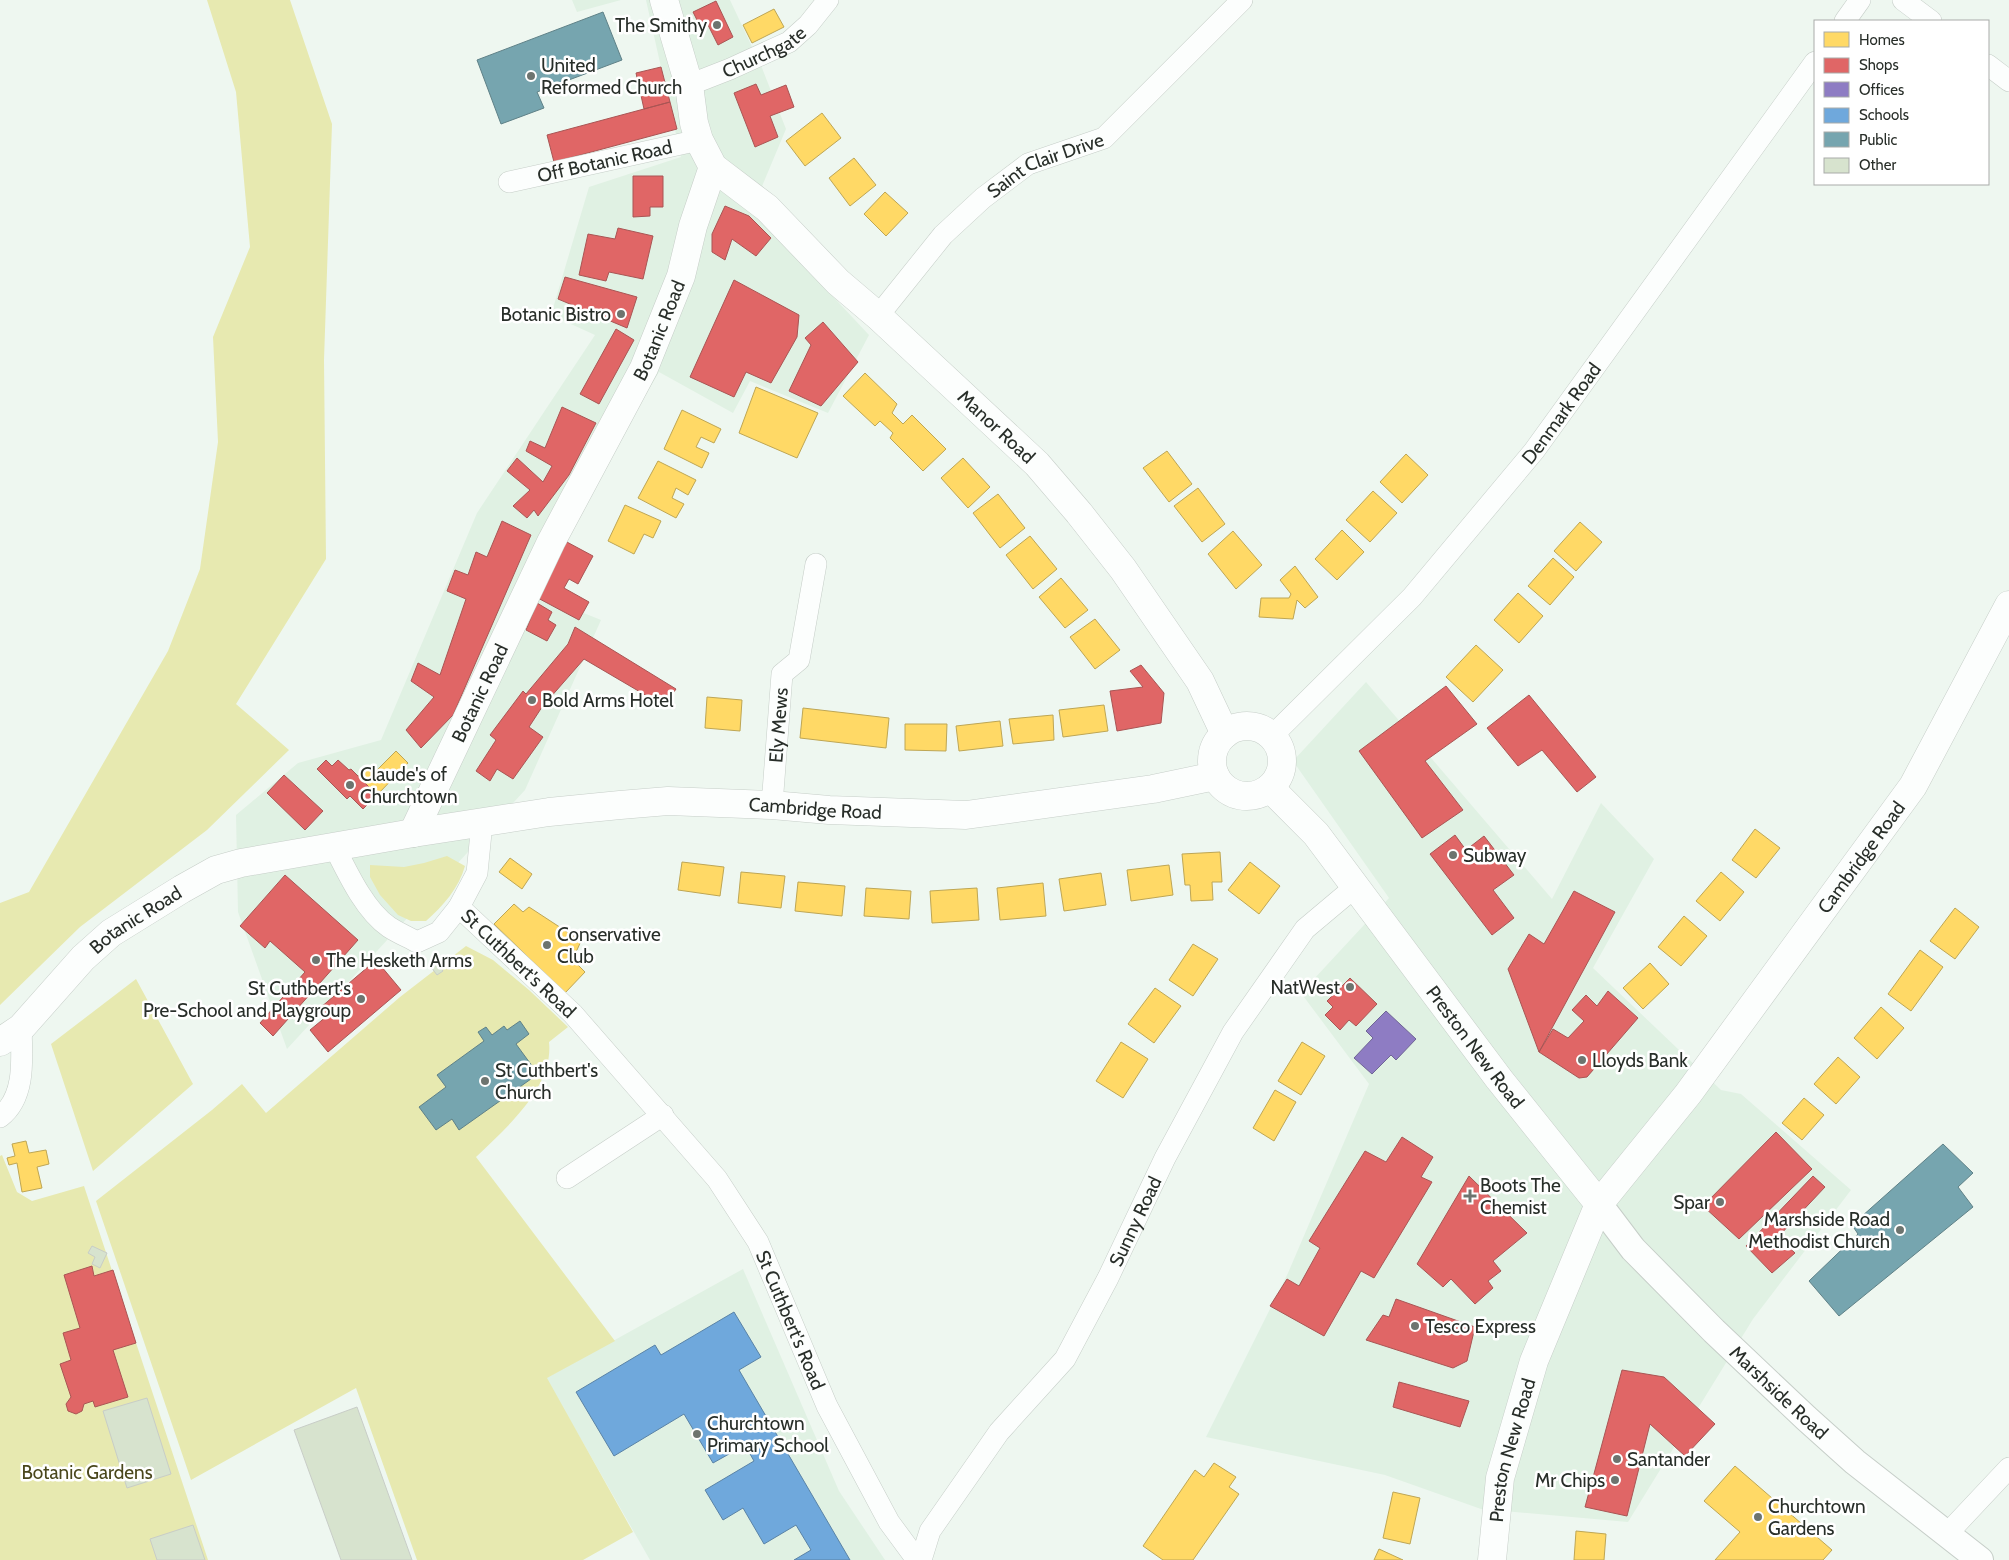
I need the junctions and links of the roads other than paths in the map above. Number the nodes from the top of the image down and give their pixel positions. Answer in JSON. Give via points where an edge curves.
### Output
{"nodes":[{"id":1,"x":664,"y":0,"type":"edge"},
{"id":2,"x":828,"y":0,"type":"edge"},
{"id":3,"x":1242,"y":0,"type":"edge"},
{"id":4,"x":1860,"y":0,"type":"edge"},
{"id":5,"x":1903,"y":0,"type":"edge"},
{"id":6,"x":1846,"y":20,"type":"edge"},
{"id":7,"x":1930,"y":20,"type":"edge"},
{"id":8,"x":1814,"y":63,"type":"edge"},
{"id":9,"x":1989,"y":66,"type":"edge"},
{"id":10,"x":2009,"y":81,"type":"edge"},
{"id":11,"x":688,"y":85,"type":"junction"},
{"id":12,"x":699,"y":140,"type":"junction"},
{"id":13,"x":714,"y":167,"type":"junction"},
{"id":14,"x":509,"y":182,"type":"dead end"},
{"id":15,"x":878,"y":316,"type":"junction"},
{"id":16,"x":816,"y":564,"type":"dead end"},
{"id":17,"x":2009,"y":605,"type":"edge"},
{"id":18,"x":1225,"y":734,"type":"junction"},
{"id":19,"x":1272,"y":736,"type":"junction"},
{"id":20,"x":1215,"y":776,"type":"junction"},
{"id":21,"x":1270,"y":788,"type":"junction"},
{"id":22,"x":772,"y":805,"type":"junction"},
{"id":23,"x":482,"y":823,"type":"junction"},
{"id":24,"x":413,"y":832,"type":"junction"},
{"id":25,"x":334,"y":846,"type":"junction"},
{"id":26,"x":1355,"y":887,"type":"junction"},
{"id":27,"x":459,"y":907,"type":"junction"},
{"id":28,"x":10,"y":1035,"type":"edge"},
{"id":29,"x":1688,"y":1094,"type":"joint"},
{"id":30,"x":663,"y":1115,"type":"junction"},
{"id":31,"x":0,"y":1117,"type":"edge"},
{"id":32,"x":567,"y":1178,"type":"dead end"},
{"id":33,"x":1599,"y":1204,"type":"junction"},
{"id":34,"x":2009,"y":1468,"type":"edge"},
{"id":35,"x":1946,"y":1535,"type":"junction"},
{"id":36,"x":919,"y":1560,"type":"edge"},
{"id":37,"x":1492,"y":1560,"type":"edge"},
{"id":38,"x":1980,"y":1560,"type":"edge"}],
"edges":[{"from":1,"to":11,"type":"main road"},
{"from":2,"to":11,"type":"street","name":"Churchgate","via":[[789,42]]},
{"from":3,"to":15,"type":"street","name":"Saint Clair Drive","via":[[1104,138],[1028,164],[983,198],[943,235]]},
{"from":4,"to":6,"type":"street"},
{"from":5,"to":7,"type":"street"},
{"from":8,"to":19,"type":"street","name":"Denmark Road","via":[[1534,451],[1412,597]]},
{"from":9,"to":10,"type":"street"},
{"from":11,"to":12,"type":"main road"},
{"from":12,"to":13,"type":"main road"},
{"from":12,"to":14,"type":"street","name":"Off Botanic Road"},
{"from":13,"to":15,"type":"main road","name":"Manor Road","via":[[766,208],[838,282]]},
{"from":13,"to":24,"type":"main road","name":"Botanic Road","via":[[693,226],[681,276],[644,368],[551,542]]},
{"from":15,"to":18,"type":"main road","name":"Manor Road","via":[[1037,464],[1079,513],[1123,569],[1200,680]]},
{"from":16,"to":22,"type":"street","name":"Ely Mews","via":[[799,660],[782,674]]},
{"from":17,"to":29,"type":"main road","name":"Cambridge Road","via":[[1913,786]]},
{"from":18,"to":19,"type":"main road","via":[[1249,726]]},
{"from":18,"to":20,"type":"main road","via":[[1213,754]]},
{"from":19,"to":21,"type":"main road","via":[[1279,746],[1282,768]]},
{"from":20,"to":21,"type":"main road","via":[[1221,785],[1240,796],[1250,796]]},
{"from":20,"to":22,"type":"main road","name":"Cambridge Road","via":[[1153,789],[966,815],[839,811]]},
{"from":21,"to":26,"type":"main road","via":[[1316,834]]},
{"from":22,"to":23,"type":"main road","name":"Cambridge Road","via":[[668,801],[549,812]]},
{"from":23,"to":24,"type":"main road","name":"Cambridge Road"},
{"from":23,"to":27,"type":"street","via":[[476,873]]},
{"from":24,"to":25,"type":"main road","name":"Botanic Road"},
{"from":25,"to":27,"type":"street","name":"St Cuthbert's Road","via":[[354,884],[374,911],[388,926],[418,942],[439,932]]},
{"from":25,"to":28,"type":"main road","name":"Botanic Road","via":[[241,863],[216,870],[182,888],[104,939]]},
{"from":26,"to":33,"type":"main road","name":"Preston New Road","via":[[1499,1079]]},
{"from":26,"to":36,"type":"street","name":"Sunny Road","via":[[1306,929],[1233,1032],[1165,1158],[1065,1359],[999,1432],[930,1531]]},
{"from":27,"to":30,"type":"street","name":"St Cuthbert's Road","via":[[573,1014]]},
{"from":28,"to":31,"type":"street","name":"Botanic Road","via":[[22,1060],[12,1106]]},
{"from":29,"to":33,"type":"main road","name":"Preston New Road"},
{"from":30,"to":32,"type":"street"},
{"from":30,"to":36,"type":"street","name":"St Cuthbert's Road","via":[[717,1179],[758,1242],[828,1406],[889,1522]]},
{"from":33,"to":35,"type":"street","name":"Marshside Road","via":[[1633,1249],[1714,1331],[1855,1462]]},
{"from":33,"to":37,"type":"main road","name":"Preston New Road","via":[[1534,1361],[1500,1478]]},
{"from":34,"to":35,"type":"street"},
{"from":35,"to":38,"type":"street","name":"Marshside Road"}]}
